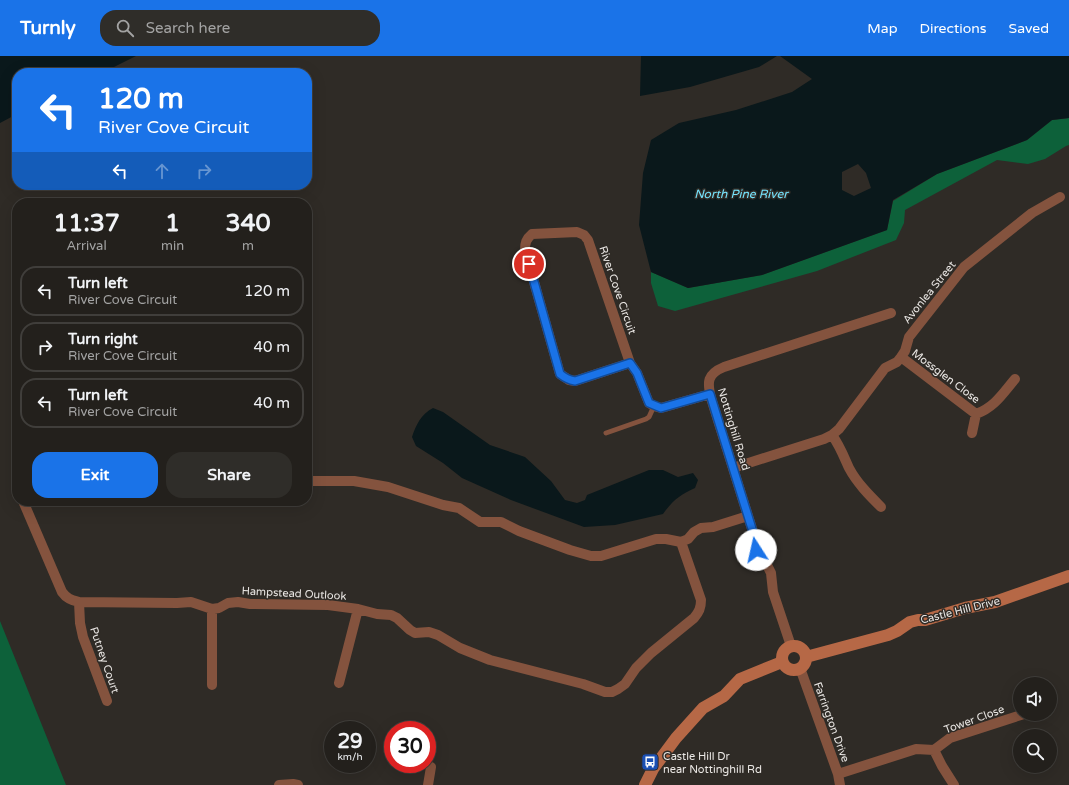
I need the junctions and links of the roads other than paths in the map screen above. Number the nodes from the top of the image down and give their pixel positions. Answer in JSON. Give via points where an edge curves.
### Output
{"nodes":[{"id":1,"x":1060,"y":197,"type":"dead end"},
{"id":2,"x":891,"y":314,"type":"dead end"},
{"id":3,"x":902,"y":357,"type":"junction"},
{"id":4,"x":630,"y":363,"type":"junction"},
{"id":5,"x":1015,"y":378,"type":"dead end"},
{"id":6,"x":710,"y":394,"type":"junction"},
{"id":7,"x":654,"y":406,"type":"junction"},
{"id":8,"x":976,"y":414,"type":"junction"},
{"id":9,"x":606,"y":433,"type":"dead end"},
{"id":10,"x":972,"y":433,"type":"dead end"},
{"id":11,"x":832,"y":435,"type":"junction"},
{"id":12,"x":733,"y":468,"type":"junction"},
{"id":13,"x":312,"y":481,"type":"edge"},
{"id":14,"x":25,"y":506,"type":"edge"},
{"id":15,"x":881,"y":507,"type":"dead end"},
{"id":16,"x":748,"y":516,"type":"junction"},
{"id":17,"x":681,"y":542,"type":"junction"},
{"id":18,"x":1069,"y":576,"type":"edge"},
{"id":19,"x":79,"y":602,"type":"junction"},
{"id":20,"x":358,"y":609,"type":"junction"},
{"id":21,"x":212,"y":610,"type":"junction"},
{"id":22,"x":791,"y":646,"type":"junction"},
{"id":23,"x":806,"y":657,"type":"junction"},
{"id":24,"x":782,"y":662,"type":"junction"},
{"id":25,"x":800,"y":668,"type":"junction"},
{"id":26,"x":339,"y":683,"type":"dead end"},
{"id":27,"x":212,"y":685,"type":"dead end"},
{"id":28,"x":107,"y":701,"type":"dead end"},
{"id":29,"x":1013,"y":718,"type":"edge"},
{"id":30,"x":934,"y":750,"type":"junction"},
{"id":31,"x":430,"y":773,"type":"edge"},
{"id":32,"x":838,"y":774,"type":"junction"},
{"id":33,"x":279,"y":785,"type":"edge"},
{"id":34,"x":298,"y":785,"type":"edge"},
{"id":35,"x":428,"y":785,"type":"edge"},
{"id":36,"x":645,"y":785,"type":"edge"},
{"id":37,"x":840,"y":785,"type":"edge"},
{"id":38,"x":954,"y":785,"type":"edge"}],
"edges":[{"from":1,"to":3,"type":"street","name":"Avonlea Street","via":[[1032,213],[964,267],[908,336]]},
{"from":2,"to":6,"type":"street","name":"Nottinghill Road","via":[[716,370],[709,381]]},
{"from":3,"to":8,"type":"street","name":"Mossglen Close"},
{"from":3,"to":11,"type":"street","via":[[885,368]]},
{"from":4,"to":4,"type":"street","name":"River Cove Circuit","via":[[588,240],[577,232],[532,234],[528,238],[525,250],[560,374],[575,381]]},
{"from":4,"to":7,"type":"street","name":"River Cove Circuit","via":[[637,373],[649,403]]},
{"from":5,"to":8,"type":"street","name":"Mossglen Close","via":[[995,403]]},
{"from":6,"to":7,"type":"street","via":[[661,408]]},
{"from":6,"to":12,"type":"street","name":"Nottinghill Road"},
{"from":7,"to":9,"type":"lane","via":[[646,420]]},
{"from":8,"to":10,"type":"street","name":"Mossglen Close"},
{"from":11,"to":12,"type":"street"},
{"from":11,"to":15,"type":"street","via":[[864,490]]},
{"from":12,"to":16,"type":"street","name":"Nottinghill Road"},
{"from":13,"to":17,"type":"street","via":[[354,481],[388,487],[443,506],[459,508],[480,522],[501,522],[519,531],[591,556],[601,556],[656,539]]},
{"from":14,"to":19,"type":"street","via":[[62,592],[71,600]]},
{"from":16,"to":17,"type":"street","via":[[701,528]]},
{"from":16,"to":22,"type":"street","name":"Nottinghill Road","via":[[756,550],[771,572],[773,592]]},
{"from":17,"to":20,"type":"street","name":"Hampstead Outlook","via":[[701,600],[701,607],[694,618],[636,668],[625,684],[612,692],[490,660],[460,648],[438,635],[429,632],[415,633],[391,615]]},
{"from":18,"to":23,"type":"street","name":"Castle Hill Drive","via":[[995,602],[910,622],[888,635]]},
{"from":19,"to":21,"type":"street","via":[[191,602]]},
{"from":19,"to":28,"type":"street","name":"Putney Court","via":[[83,637]]},
{"from":20,"to":21,"type":"street","name":"Hampstead Outlook","via":[[328,604],[238,602]]},
{"from":20,"to":26,"type":"street"},
{"from":21,"to":27,"type":"street"},
{"from":22,"to":23,"type":"street","via":[[799,647]]},
{"from":22,"to":24,"type":"street","via":[[784,650]]},
{"from":23,"to":25,"type":"street"},
{"from":24,"to":25,"type":"street","via":[[786,668]]},
{"from":24,"to":36,"type":"street","via":[[740,679],[724,696],[703,708],[676,738]]},
{"from":25,"to":32,"type":"street","name":"Farrington Drive"},
{"from":29,"to":30,"type":"street","name":"Tower Close","via":[[950,738]]},
{"from":30,"to":32,"type":"street","via":[[916,749]]},
{"from":30,"to":38,"type":"street"},
{"from":31,"to":35,"type":"street"},
{"from":32,"to":37,"type":"street","name":"Farrington Drive"},
{"from":33,"to":34,"type":"street"}]}
